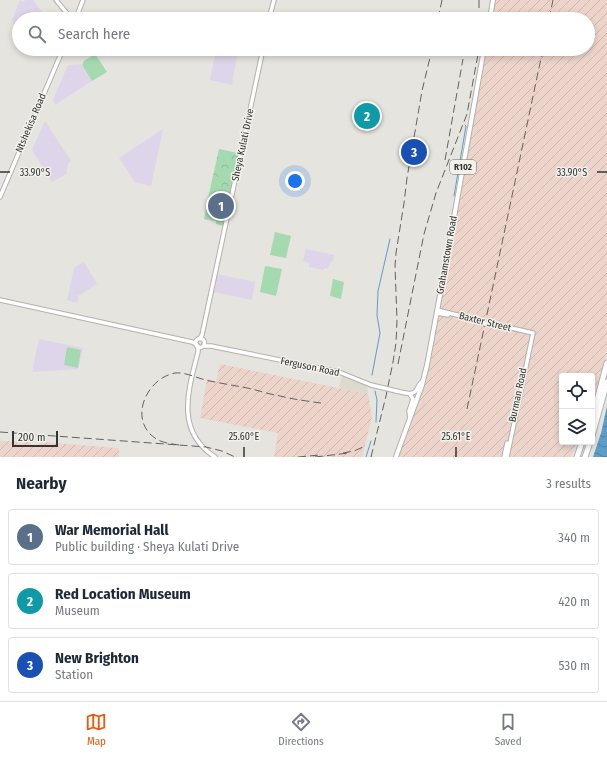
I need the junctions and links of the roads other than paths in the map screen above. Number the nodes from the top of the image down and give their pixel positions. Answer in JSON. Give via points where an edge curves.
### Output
{"nodes":[{"id":1,"x":54,"y":0,"type":"edge"},
{"id":2,"x":83,"y":0,"type":"edge"},
{"id":3,"x":274,"y":0,"type":"edge"},
{"id":4,"x":493,"y":0,"type":"edge"},
{"id":5,"x":67,"y":12,"type":"edge"},
{"id":6,"x":76,"y":12,"type":"edge"},
{"id":7,"x":271,"y":12,"type":"edge"},
{"id":8,"x":491,"y":12,"type":"edge"},
{"id":9,"x":60,"y":56,"type":"edge"},
{"id":10,"x":261,"y":56,"type":"edge"},
{"id":11,"x":483,"y":56,"type":"edge"},
{"id":12,"x":0,"y":198,"type":"edge"},
{"id":13,"x":0,"y":300,"type":"edge"},
{"id":14,"x":437,"y":311,"type":"junction"},
{"id":15,"x":532,"y":334,"type":"joint"},
{"id":16,"x":200,"y":342,"type":"junction"},
{"id":17,"x":607,"y":363,"type":"edge"},
{"id":18,"x":423,"y":381,"type":"junction"},
{"id":19,"x":607,"y":382,"type":"edge"},
{"id":20,"x":409,"y":394,"type":"junction"},
{"id":21,"x":597,"y":401,"type":"junction"},
{"id":22,"x":594,"y":409,"type":"edge"},
{"id":23,"x":595,"y":409,"type":"edge"},
{"id":24,"x":410,"y":418,"type":"junction"},
{"id":25,"x":595,"y":425,"type":"edge"},
{"id":26,"x":583,"y":445,"type":"edge"},
{"id":27,"x":583,"y":445,"type":"edge"},
{"id":28,"x":589,"y":445,"type":"edge"},
{"id":29,"x":215,"y":457,"type":"edge"},
{"id":30,"x":396,"y":457,"type":"edge"},
{"id":31,"x":505,"y":457,"type":"edge"},
{"id":32,"x":577,"y":457,"type":"edge"},
{"id":33,"x":580,"y":457,"type":"edge"},
{"id":34,"x":585,"y":457,"type":"edge"}],
"edges":[{"from":1,"to":5,"type":"street"},
{"from":2,"to":6,"type":"street"},
{"from":3,"to":7,"type":"street"},
{"from":4,"to":8,"type":"main road"},
{"from":9,"to":12,"type":"street","name":"Ntshekisa Road"},
{"from":10,"to":16,"type":"street","name":"Sheya Kulati Drive"},
{"from":11,"to":14,"type":"main road","name":"Grahamstown Road","number":"R102"},
{"from":13,"to":16,"type":"street"},
{"from":14,"to":15,"type":"street","name":"Baxter Street","bridge":true},
{"from":14,"to":18,"type":"main road","name":"Grahamstown Road","number":"R102"},
{"from":15,"to":31,"type":"street","name":"Burman Road"},
{"from":16,"to":20,"type":"street","name":"Ferguson Road","bridge":true,"via":[[209,346],[339,372],[371,385]]},
{"from":16,"to":29,"type":"street","name":"Sheya Kulati Drive","via":[[188,399],[188,416],[197,439]]},
{"from":17,"to":21,"type":"highway"},
{"from":18,"to":20,"type":"street","via":[[415,392]]},
{"from":18,"to":24,"type":"main road","name":"Grahamstown Road","number":"R102"},
{"from":19,"to":25,"type":"highway"},
{"from":20,"to":24,"type":"street","via":[[413,399],[409,411]]},
{"from":21,"to":22,"type":"highway"},
{"from":21,"to":23,"type":"highway"},
{"from":24,"to":30,"type":"main road","name":"Grahamstown Road","number":"R102"},
{"from":26,"to":32,"type":"highway"},
{"from":27,"to":33,"type":"highway"},
{"from":28,"to":34,"type":"highway"}]}
